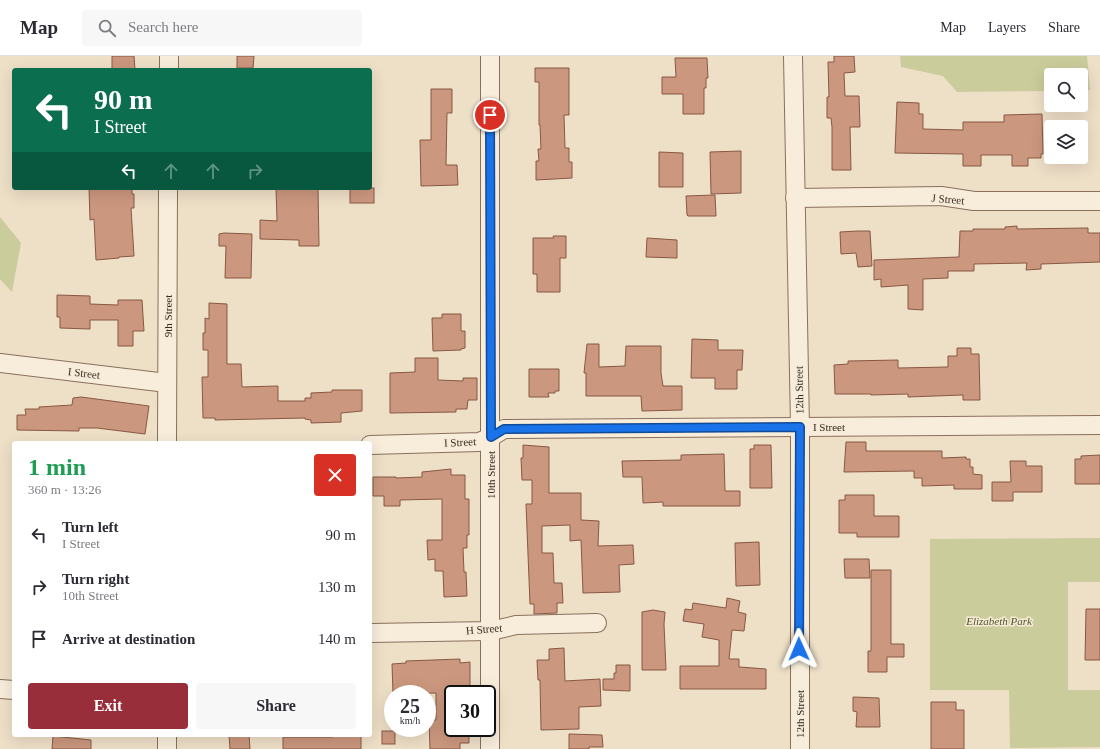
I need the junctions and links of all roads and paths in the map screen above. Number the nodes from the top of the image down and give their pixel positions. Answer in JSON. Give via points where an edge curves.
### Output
{"nodes":[{"id":1,"x":169,"y":56,"type":"edge"},
{"id":2,"x":490,"y":56,"type":"edge"},
{"id":3,"x":793,"y":56,"type":"edge"},
{"id":4,"x":169,"y":68,"type":"edge"},
{"id":5,"x":168,"y":190,"type":"edge"},
{"id":6,"x":795,"y":198,"type":"junction"},
{"id":7,"x":1100,"y":201,"type":"edge"},
{"id":8,"x":0,"y":362,"type":"edge"},
{"id":9,"x":167,"y":383,"type":"junction"},
{"id":10,"x":1100,"y":425,"type":"edge"},
{"id":11,"x":800,"y":427,"type":"junction"},
{"id":12,"x":491,"y":437,"type":"junction"},
{"id":13,"x":167,"y":441,"type":"edge"},
{"id":14,"x":372,"y":444,"type":"edge"},
{"id":15,"x":597,"y":623,"type":"dead end"},
{"id":16,"x":491,"y":631,"type":"junction"},
{"id":17,"x":372,"y":633,"type":"edge"},
{"id":18,"x":0,"y":688,"type":"edge"},
{"id":19,"x":12,"y":690,"type":"edge"},
{"id":20,"x":167,"y":737,"type":"edge"},
{"id":21,"x":167,"y":749,"type":"edge"},
{"id":22,"x":490,"y":749,"type":"edge"},
{"id":23,"x":800,"y":749,"type":"edge"}],
"edges":[{"from":1,"to":4,"type":"street"},
{"from":2,"to":12,"type":"street","name":"10th Street"},
{"from":3,"to":6,"type":"street","name":"12th Street"},
{"from":5,"to":9,"type":"street","name":"9th Street"},
{"from":6,"to":7,"type":"street","name":"J Street","via":[[941,196],[974,201]]},
{"from":6,"to":11,"type":"street","name":"12th Street"},
{"from":8,"to":9,"type":"street","name":"I Street"},
{"from":9,"to":13,"type":"street","name":"9th Street"},
{"from":10,"to":11,"type":"street","name":"I Street"},
{"from":11,"to":12,"type":"street","name":"I Street","via":[[504,429]]},
{"from":11,"to":23,"type":"street","name":"12th Street"},
{"from":12,"to":14,"type":"street","name":"I Street","via":[[479,442]]},
{"from":12,"to":16,"type":"street","name":"10th Street"},
{"from":15,"to":16,"type":"street","name":"H Street","via":[[516,625]]},
{"from":16,"to":17,"type":"street","name":"H Street"},
{"from":16,"to":22,"type":"street","name":"10th Street"},
{"from":18,"to":19,"type":"street"},
{"from":20,"to":21,"type":"street"}]}
